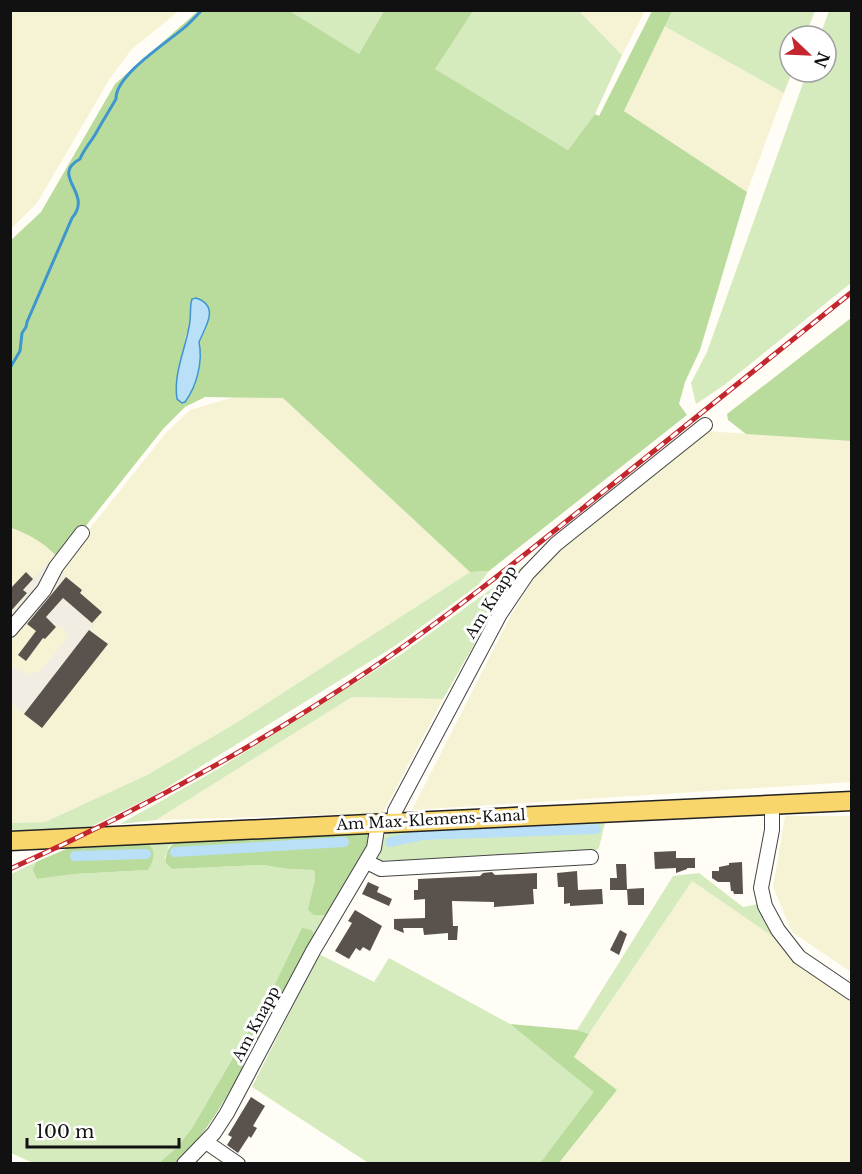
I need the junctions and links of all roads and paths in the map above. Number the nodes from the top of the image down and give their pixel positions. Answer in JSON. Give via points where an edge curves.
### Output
{"nodes":[{"id":1,"x":705,"y":425,"type":"dead end"},
{"id":2,"x":82,"y":533,"type":"dead end"},
{"id":3,"x":10,"y":630,"type":"edge"},
{"id":4,"x":852,"y":801,"type":"edge"},
{"id":5,"x":772,"y":805,"type":"junction"},
{"id":6,"x":386,"y":823,"type":"junction"},
{"id":7,"x":10,"y":841,"type":"edge"},
{"id":8,"x":591,"y":857,"type":"dead end"},
{"id":9,"x":367,"y":862,"type":"junction"},
{"id":10,"x":852,"y":993,"type":"edge"},
{"id":11,"x":206,"y":1142,"type":"junction"},
{"id":12,"x":184,"y":1164,"type":"edge"},
{"id":13,"x":238,"y":1164,"type":"edge"}],
"edges":[{"from":1,"to":6,"type":"street","name":"Am Knapp","via":[[556,544],[527,574],[504,606]]},
{"from":2,"to":3,"type":"street","via":[[44,590]]},
{"from":4,"to":5,"type":"main road","name":"Am Max-Klemens-Kanal"},
{"from":5,"to":6,"type":"main road","name":"Am Max-Klemens-Kanal"},
{"from":5,"to":10,"type":"street","via":[[772,830],[761,888],[765,906],[799,957]]},
{"from":6,"to":7,"type":"main road","name":"Am Max-Klemens-Kanal"},
{"from":6,"to":9,"type":"street","name":"Am Knapp"},
{"from":8,"to":9,"type":"street","via":[[381,868]]},
{"from":9,"to":11,"type":"street","name":"Am Knapp","via":[[227,1113]]},
{"from":11,"to":12,"type":"street","name":"Am Knapp"},
{"from":11,"to":13,"type":"street"}]}
